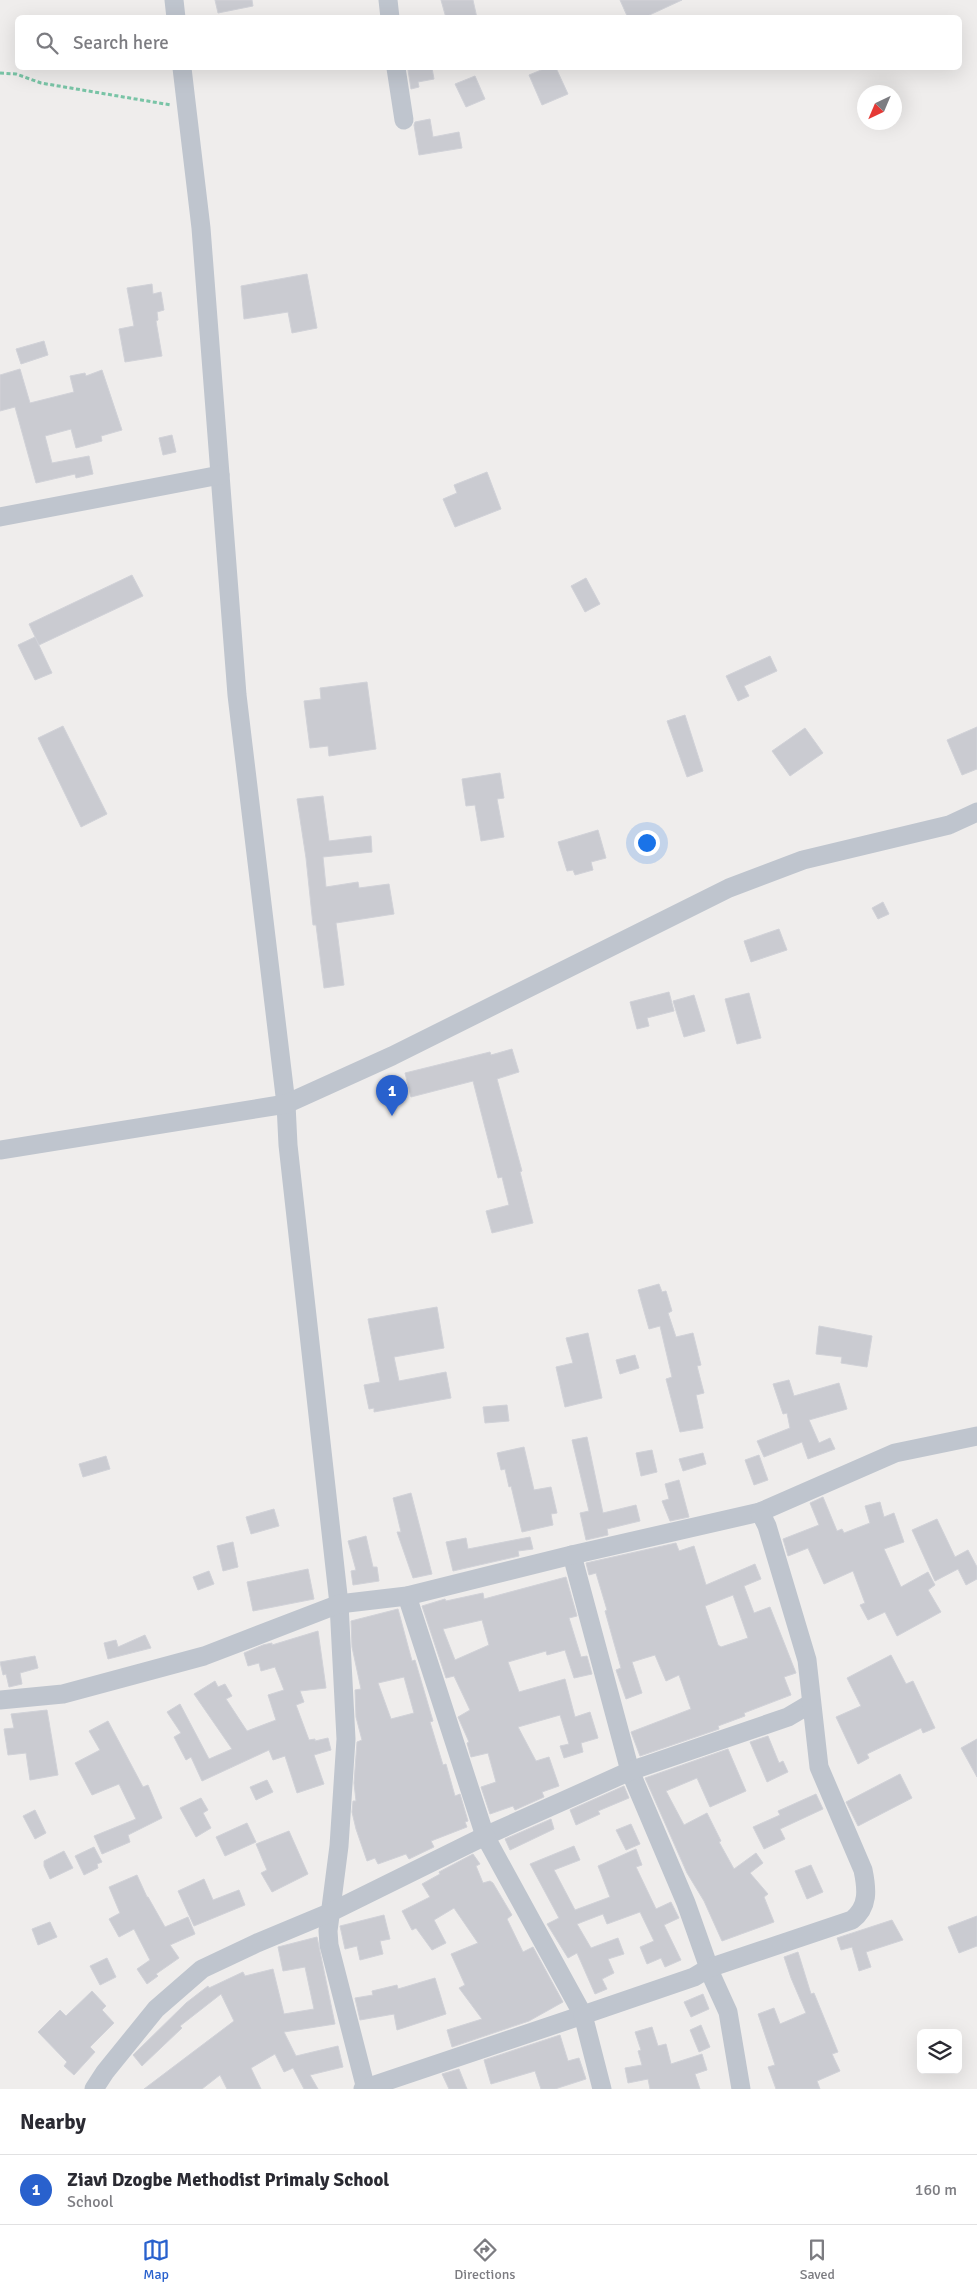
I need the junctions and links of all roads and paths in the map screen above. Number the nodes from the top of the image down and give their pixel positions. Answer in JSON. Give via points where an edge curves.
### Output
{"nodes":[{"id":1,"x":174,"y":0,"type":"edge"},
{"id":2,"x":388,"y":0,"type":"edge"},
{"id":3,"x":176,"y":15,"type":"edge"},
{"id":4,"x":390,"y":15,"type":"edge"},
{"id":5,"x":182,"y":70,"type":"edge"},
{"id":6,"x":396,"y":70,"type":"edge"},
{"id":7,"x":0,"y":73,"type":"edge"},
{"id":8,"x":186,"y":108,"type":"junction"},
{"id":9,"x":404,"y":120,"type":"dead end"},
{"id":10,"x":220,"y":475,"type":"junction"},
{"id":11,"x":0,"y":517,"type":"edge"},
{"id":12,"x":977,"y":812,"type":"edge"},
{"id":13,"x":286,"y":1104,"type":"junction"},
{"id":14,"x":0,"y":1150,"type":"edge"},
{"id":15,"x":977,"y":1436,"type":"edge"},
{"id":16,"x":760,"y":1512,"type":"junction"},
{"id":17,"x":572,"y":1555,"type":"junction"},
{"id":18,"x":407,"y":1596,"type":"junction"},
{"id":19,"x":339,"y":1604,"type":"junction"},
{"id":20,"x":0,"y":1700,"type":"edge"},
{"id":21,"x":810,"y":1704,"type":"junction"},
{"id":22,"x":630,"y":1771,"type":"junction"},
{"id":23,"x":486,"y":1836,"type":"junction"},
{"id":24,"x":330,"y":1913,"type":"junction"},
{"id":25,"x":709,"y":1968,"type":"junction"},
{"id":26,"x":583,"y":2015,"type":"junction"},
{"id":27,"x":94,"y":2089,"type":"edge"},
{"id":28,"x":365,"y":2089,"type":"edge"},
{"id":29,"x":602,"y":2089,"type":"edge"},
{"id":30,"x":741,"y":2089,"type":"edge"}],
"edges":[{"from":1,"to":3,"type":"street"},
{"from":2,"to":4,"type":"street"},
{"from":5,"to":8,"type":"street"},
{"from":6,"to":9,"type":"street"},
{"from":7,"to":8,"type":"path"},
{"from":8,"to":10,"type":"street","via":[[201,228]]},
{"from":10,"to":11,"type":"street"},
{"from":10,"to":13,"type":"street","via":[[237,695]]},
{"from":12,"to":13,"type":"street","via":[[949,824],[803,860],[729,888],[392,1056]]},
{"from":13,"to":14,"type":"street"},
{"from":13,"to":19,"type":"street"},
{"from":15,"to":16,"type":"street","via":[[896,1453]]},
{"from":16,"to":17,"type":"street"},
{"from":16,"to":21,"type":"street","via":[[807,1660]]},
{"from":17,"to":18,"type":"street"},
{"from":17,"to":22,"type":"street"},
{"from":18,"to":19,"type":"street"},
{"from":18,"to":23,"type":"street"},
{"from":19,"to":20,"type":"street","via":[[204,1656],[63,1694]]},
{"from":19,"to":24,"type":"street","via":[[346,1739],[339,1846]]},
{"from":21,"to":22,"type":"street","via":[[788,1717]]},
{"from":21,"to":25,"type":"street","via":[[819,1767],[863,1870],[867,1887],[863,1910],[852,1920]]},
{"from":22,"to":23,"type":"street"},
{"from":22,"to":25,"type":"street","via":[[686,1903]]},
{"from":23,"to":24,"type":"street"},
{"from":23,"to":26,"type":"street"},
{"from":24,"to":27,"type":"street","via":[[202,1969],[156,2010]]},
{"from":24,"to":28,"type":"street","via":[[329,1945]]},
{"from":25,"to":26,"type":"street","via":[[694,1977]]},
{"from":25,"to":30,"type":"street","via":[[728,2012]]},
{"from":26,"to":28,"type":"street"},
{"from":26,"to":29,"type":"street"}]}
